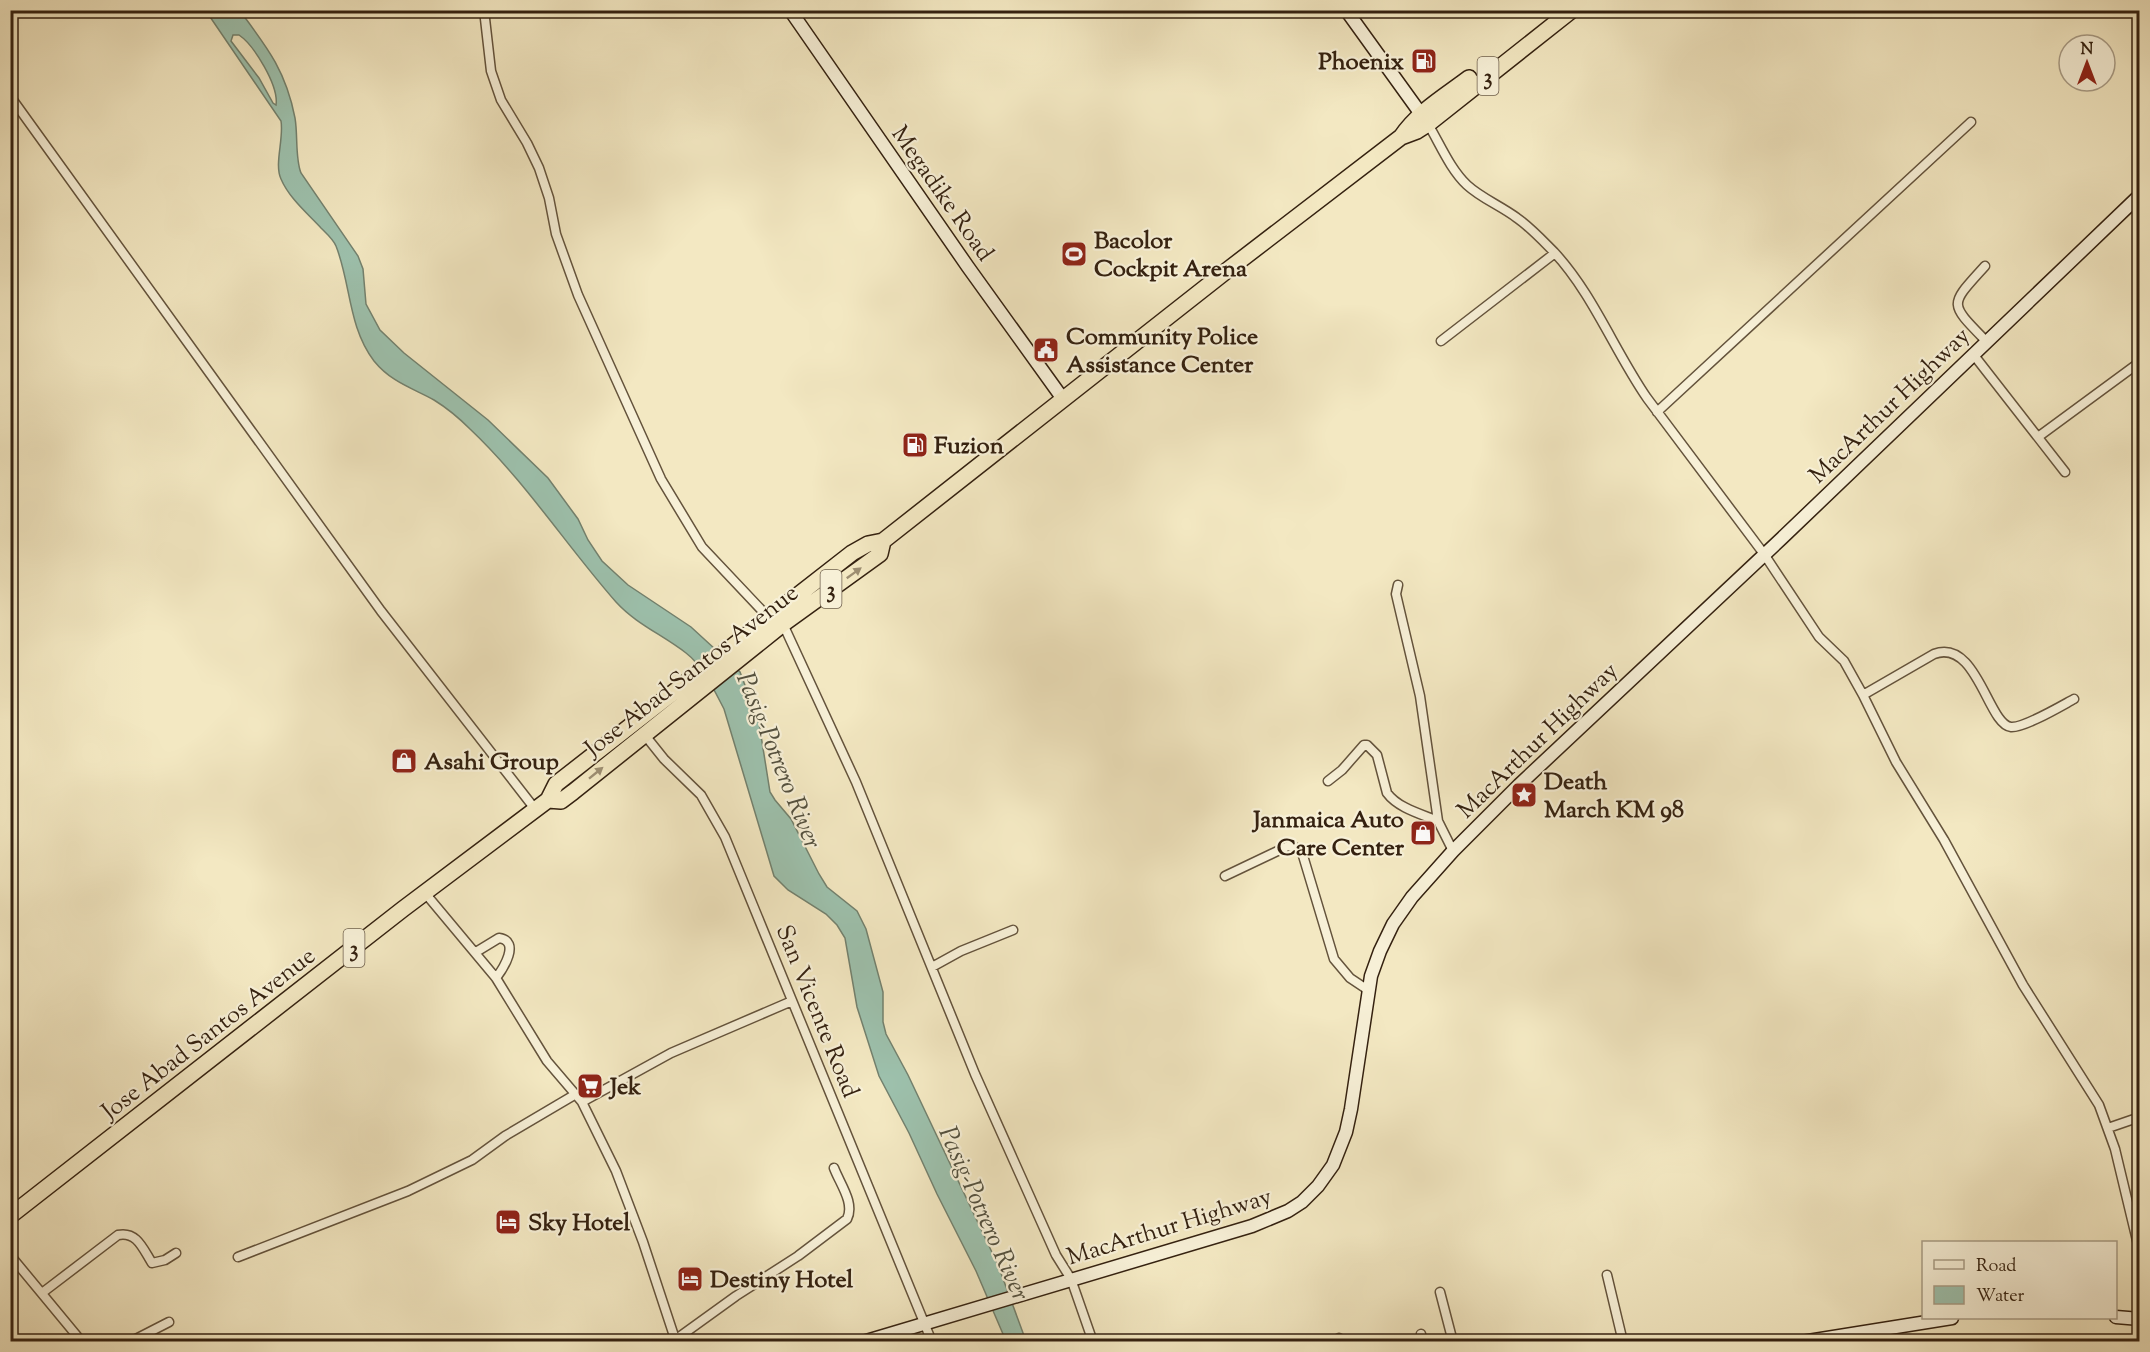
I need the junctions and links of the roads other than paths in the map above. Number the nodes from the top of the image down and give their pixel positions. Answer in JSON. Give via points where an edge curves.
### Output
{"nodes":[{"id":1,"x":484,"y":10,"type":"edge"},
{"id":2,"x":790,"y":10,"type":"edge"},
{"id":3,"x":1557,"y":10,"type":"edge"},
{"id":4,"x":1572,"y":10,"type":"edge"},
{"id":5,"x":1351,"y":12,"type":"edge"},
{"id":6,"x":10,"y":96,"type":"edge"},
{"id":7,"x":1424,"y":119,"type":"junction"},
{"id":8,"x":1971,"y":122,"type":"dead end"},
{"id":9,"x":2139,"y":195,"type":"edge"},
{"id":10,"x":1555,"y":253,"type":"junction"},
{"id":11,"x":1985,"y":266,"type":"dead end"},
{"id":12,"x":1441,"y":341,"type":"dead end"},
{"id":13,"x":1987,"y":342,"type":"junction"},
{"id":14,"x":1973,"y":354,"type":"junction"},
{"id":15,"x":2139,"y":362,"type":"edge"},
{"id":16,"x":1063,"y":399,"type":"junction"},
{"id":17,"x":1658,"y":412,"type":"junction"},
{"id":18,"x":2038,"y":437,"type":"junction"},
{"id":19,"x":2065,"y":472,"type":"dead end"},
{"id":20,"x":1764,"y":554,"type":"junction"},
{"id":21,"x":1398,"y":585,"type":"dead end"},
{"id":22,"x":772,"y":624,"type":"junction"},
{"id":23,"x":1863,"y":695,"type":"junction"},
{"id":24,"x":2074,"y":699,"type":"dead end"},
{"id":25,"x":645,"y":727,"type":"junction"},
{"id":26,"x":1328,"y":781,"type":"dead end"},
{"id":27,"x":535,"y":809,"type":"junction"},
{"id":28,"x":1438,"y":821,"type":"junction"},
{"id":29,"x":1453,"y":852,"type":"junction"},
{"id":30,"x":1225,"y":876,"type":"dead end"},
{"id":31,"x":425,"y":893,"type":"junction"},
{"id":32,"x":1013,"y":930,"type":"dead end"},
{"id":33,"x":476,"y":952,"type":"junction"},
{"id":34,"x":932,"y":967,"type":"junction"},
{"id":35,"x":496,"y":978,"type":"junction"},
{"id":36,"x":1368,"y":990,"type":"junction"},
{"id":37,"x":792,"y":1001,"type":"junction"},
{"id":38,"x":576,"y":1094,"type":"junction"},
{"id":39,"x":582,"y":1102,"type":"junction"},
{"id":40,"x":2139,"y":1117,"type":"edge"},
{"id":41,"x":2108,"y":1128,"type":"junction"},
{"id":42,"x":834,"y":1168,"type":"dead end"},
{"id":43,"x":10,"y":1216,"type":"edge"},
{"id":44,"x":176,"y":1253,"type":"dead end"},
{"id":45,"x":2139,"y":1253,"type":"edge"},
{"id":46,"x":10,"y":1255,"type":"edge"},
{"id":47,"x":238,"y":1257,"type":"dead end"},
{"id":48,"x":1607,"y":1275,"type":"dead end"},
{"id":49,"x":1068,"y":1280,"type":"junction"},
{"id":50,"x":1440,"y":1292,"type":"dead end"},
{"id":51,"x":42,"y":1293,"type":"junction"},
{"id":52,"x":2117,"y":1317,"type":"edge"},
{"id":53,"x":1941,"y":1319,"type":"edge"},
{"id":54,"x":2139,"y":1319,"type":"edge"},
{"id":55,"x":169,"y":1322,"type":"dead end"},
{"id":56,"x":927,"y":1322,"type":"junction"},
{"id":57,"x":1834,"y":1339,"type":"edge"},
{"id":58,"x":82,"y":1341,"type":"edge"},
{"id":59,"x":130,"y":1341,"type":"edge"},
{"id":60,"x":676,"y":1341,"type":"edge"},
{"id":61,"x":863,"y":1341,"type":"edge"},
{"id":62,"x":932,"y":1341,"type":"edge"},
{"id":63,"x":1093,"y":1341,"type":"edge"},
{"id":64,"x":1453,"y":1341,"type":"edge"},
{"id":65,"x":1623,"y":1341,"type":"edge"},
{"id":66,"x":1802,"y":1341,"type":"edge"}],
"edges":[{"from":1,"to":22,"type":"street","via":[[491,71],[498,90],[539,168],[556,234],[578,294],[661,479],[702,547]]},
{"from":2,"to":16,"type":"main road","name":"Megadike Road"},
{"from":3,"to":7,"type":"highway","name":"Jose Abad Santos Avenue","number":"3"},
{"from":4,"to":7,"type":"highway","name":"Jose Abad Santos Avenue","number":"3"},
{"from":5,"to":7,"type":"main road"},
{"from":6,"to":27,"type":"street","via":[[381,611]]},
{"from":7,"to":10,"type":"street","via":[[1468,186],[1518,219]]},
{"from":7,"to":16,"type":"highway","name":"Jose Abad Santos Avenue","number":"3","via":[[1412,122],[1401,137]]},
{"from":8,"to":17,"type":"street"},
{"from":9,"to":13,"type":"main road","name":"MacArthur Highway"},
{"from":10,"to":12,"type":"street"},
{"from":10,"to":17,"type":"street","via":[[1592,303],[1629,372]]},
{"from":11,"to":13,"type":"street","via":[[1958,296],[1958,305],[1960,314]]},
{"from":13,"to":14,"type":"main road","name":"MacArthur Highway"},
{"from":14,"to":18,"type":"street"},
{"from":14,"to":20,"type":"main road","name":"MacArthur Highway"},
{"from":15,"to":18,"type":"street"},
{"from":16,"to":22,"type":"highway","name":"Jose Abad Santos Avenue","number":"3","via":[[883,541],[868,544],[852,554]]},
{"from":17,"to":20,"type":"street"},
{"from":18,"to":19,"type":"street"},
{"from":20,"to":23,"type":"street","via":[[1819,637],[1844,661]]},
{"from":20,"to":29,"type":"main road","name":"MacArthur Highway"},
{"from":21,"to":28,"type":"street","via":[[1396,594],[1420,696]]},
{"from":22,"to":25,"type":"highway","name":"Jose Abad Santos Avenue","number":"3"},
{"from":22,"to":34,"type":"street","via":[[856,782]]},
{"from":23,"to":24,"type":"street","via":[[1944,650],[1959,656],[1978,678],[2008,727],[2042,716]]},
{"from":23,"to":41,"type":"street","via":[[1896,762],[1944,840],[2023,985],[2094,1097]]},
{"from":25,"to":27,"type":"highway","name":"Jose Abad Santos Avenue","number":"3","via":[[561,801],[548,800]]},
{"from":25,"to":37,"type":"street","name":"San Vicente Road","via":[[664,759],[709,807]]},
{"from":26,"to":28,"type":"street","via":[[1364,745],[1370,746],[1390,797]]},
{"from":27,"to":31,"type":"highway","name":"Jose Abad Santos Avenue","number":"3"},
{"from":28,"to":29,"type":"street"},
{"from":29,"to":36,"type":"main road","name":"MacArthur Highway","via":[[1393,924]]},
{"from":30,"to":36,"type":"street","via":[[1276,850],[1288,846],[1301,849],[1334,959],[1350,978]]},
{"from":31,"to":33,"type":"street"},
{"from":31,"to":43,"type":"highway","name":"Jose Abad Santos Avenue","number":"3"},
{"from":32,"to":34,"type":"street"},
{"from":33,"to":35,"type":"street"},
{"from":33,"to":35,"type":"street","via":[[499,938],[508,943],[506,963]]},
{"from":34,"to":49,"type":"street","via":[[975,1074]]},
{"from":35,"to":38,"type":"street","via":[[547,1061]]},
{"from":36,"to":49,"type":"main road","name":"MacArthur Highway","via":[[1346,1132],[1333,1165],[1302,1202],[1252,1226]]},
{"from":37,"to":39,"type":"street","via":[[671,1053]]},
{"from":37,"to":56,"type":"street","name":"San Vicente Road"},
{"from":38,"to":39,"type":"street"},
{"from":38,"to":47,"type":"street","via":[[472,1160],[408,1191]]},
{"from":39,"to":60,"type":"street","via":[[616,1171]]},
{"from":40,"to":41,"type":"street"},
{"from":41,"to":45,"type":"street"},
{"from":42,"to":60,"type":"street","via":[[850,1204],[847,1220]]},
{"from":44,"to":51,"type":"street","via":[[152,1263],[136,1238],[118,1235]]},
{"from":46,"to":51,"type":"street"},
{"from":48,"to":65,"type":"street"},
{"from":49,"to":56,"type":"main road","name":"MacArthur Highway"},
{"from":49,"to":63,"type":"street"},
{"from":50,"to":64,"type":"street"},
{"from":51,"to":58,"type":"street"},
{"from":52,"to":54,"type":"main road"},
{"from":53,"to":57,"type":"main road"},
{"from":55,"to":59,"type":"street"},
{"from":56,"to":61,"type":"main road","name":"MacArthur Highway"},
{"from":56,"to":62,"type":"street","name":"San Vicente Road"},
{"from":57,"to":66,"type":"main road"}]}
